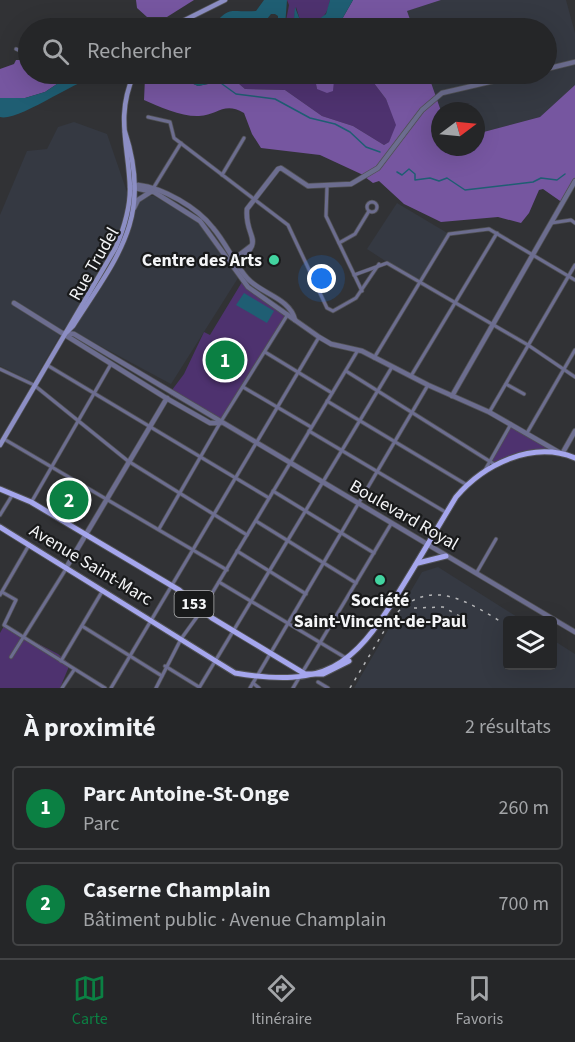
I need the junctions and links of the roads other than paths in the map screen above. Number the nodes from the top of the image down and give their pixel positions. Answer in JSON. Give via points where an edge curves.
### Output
{"nodes":[{"id":1,"x":225,"y":0,"type":"edge"},
{"id":2,"x":190,"y":18,"type":"edge"},
{"id":3,"x":575,"y":62,"type":"edge"},
{"id":4,"x":557,"y":66,"type":"edge"},
{"id":5,"x":130,"y":84,"type":"edge"},
{"id":6,"x":481,"y":84,"type":"edge"},
{"id":7,"x":148,"y":117,"type":"dead end"},
{"id":8,"x":244,"y":138,"type":"dead end"},
{"id":9,"x":180,"y":143,"type":"junction"},
{"id":10,"x":222,"y":175,"type":"junction"},
{"id":11,"x":575,"y":181,"type":"edge"},
{"id":12,"x":132,"y":187,"type":"junction"},
{"id":13,"x":327,"y":187,"type":"junction"},
{"id":14,"x":153,"y":189,"type":"junction"},
{"id":15,"x":254,"y":199,"type":"junction"},
{"id":16,"x":134,"y":208,"type":"junction"},
{"id":17,"x":369,"y":211,"type":"dead end"},
{"id":18,"x":551,"y":223,"type":"junction"},
{"id":19,"x":575,"y":223,"type":"edge"},
{"id":20,"x":497,"y":233,"type":"junction"},
{"id":21,"x":339,"y":243,"type":"junction"},
{"id":22,"x":533,"y":255,"type":"junction"},
{"id":23,"x":233,"y":262,"type":"junction"},
{"id":24,"x":380,"y":264,"type":"junction"},
{"id":25,"x":575,"y":265,"type":"edge"},
{"id":26,"x":354,"y":275,"type":"junction"},
{"id":27,"x":569,"y":276,"type":"junction"},
{"id":28,"x":575,"y":280,"type":"edge"},
{"id":29,"x":419,"y":283,"type":"junction"},
{"id":30,"x":362,"y":291,"type":"junction"},
{"id":31,"x":455,"y":302,"type":"junction"},
{"id":32,"x":14,"y":303,"type":"dead end"},
{"id":33,"x":290,"y":312,"type":"junction"},
{"id":34,"x":493,"y":324,"type":"junction"},
{"id":35,"x":64,"y":333,"type":"junction"},
{"id":36,"x":320,"y":338,"type":"junction"},
{"id":37,"x":528,"y":345,"type":"junction"},
{"id":38,"x":358,"y":350,"type":"junction"},
{"id":39,"x":575,"y":350,"type":"edge"},
{"id":40,"x":265,"y":352,"type":"junction"},
{"id":41,"x":374,"y":358,"type":"junction"},
{"id":42,"x":112,"y":362,"type":"junction"},
{"id":43,"x":46,"y":365,"type":"junction"},
{"id":44,"x":392,"y":367,"type":"junction"},
{"id":45,"x":0,"y":369,"type":"edge"},
{"id":46,"x":564,"y":369,"type":"junction"},
{"id":47,"x":345,"y":371,"type":"junction"},
{"id":48,"x":298,"y":372,"type":"junction"},
{"id":49,"x":411,"y":376,"type":"junction"},
{"id":50,"x":575,"y":377,"type":"edge"},
{"id":51,"x":506,"y":384,"type":"junction"},
{"id":52,"x":34,"y":385,"type":"junction"},
{"id":53,"x":428,"y":385,"type":"junction"},
{"id":54,"x":243,"y":387,"type":"junction"},
{"id":55,"x":378,"y":391,"type":"junction"},
{"id":56,"x":94,"y":393,"type":"junction"},
{"id":57,"x":170,"y":393,"type":"junction"},
{"id":58,"x":332,"y":393,"type":"junction"},
{"id":59,"x":524,"y":394,"type":"dead end"},
{"id":60,"x":452,"y":396,"type":"junction"},
{"id":61,"x":166,"y":398,"type":"junction"},
{"id":62,"x":327,"y":401,"type":"junction"},
{"id":63,"x":278,"y":408,"type":"junction"},
{"id":64,"x":413,"y":412,"type":"junction"},
{"id":65,"x":489,"y":412,"type":"junction"},
{"id":66,"x":360,"y":420,"type":"junction"},
{"id":67,"x":78,"y":421,"type":"junction"},
{"id":68,"x":220,"y":423,"type":"junction"},
{"id":69,"x":511,"y":424,"type":"junction"},
{"id":70,"x":149,"y":427,"type":"junction"},
{"id":71,"x":310,"y":429,"type":"junction"},
{"id":72,"x":575,"y":431,"type":"edge"},
{"id":73,"x":527,"y":433,"type":"junction"},
{"id":74,"x":3,"y":439,"type":"junction"},
{"id":75,"x":395,"y":442,"type":"junction"},
{"id":76,"x":256,"y":444,"type":"junction"},
{"id":77,"x":0,"y":445,"type":"edge"},
{"id":78,"x":342,"y":451,"type":"junction"},
{"id":79,"x":562,"y":454,"type":"junction"},
{"id":80,"x":200,"y":457,"type":"junction"},
{"id":81,"x":575,"y":458,"type":"edge"},
{"id":82,"x":128,"y":461,"type":"junction"},
{"id":83,"x":493,"y":462,"type":"junction"},
{"id":84,"x":290,"y":464,"type":"junction"},
{"id":85,"x":52,"y":467,"type":"junction"},
{"id":86,"x":377,"y":472,"type":"junction"},
{"id":87,"x":236,"y":478,"type":"junction"},
{"id":88,"x":322,"y":483,"type":"junction"},
{"id":89,"x":467,"y":485,"type":"junction"},
{"id":90,"x":0,"y":489,"type":"edge"},
{"id":91,"x":273,"y":491,"type":"junction"},
{"id":92,"x":179,"y":493,"type":"junction"},
{"id":93,"x":13,"y":494,"type":"junction"},
{"id":94,"x":269,"y":498,"type":"junction"},
{"id":95,"x":107,"y":499,"type":"junction"},
{"id":96,"x":31,"y":502,"type":"junction"},
{"id":97,"x":358,"y":504,"type":"junction"},
{"id":98,"x":306,"y":511,"type":"junction"},
{"id":99,"x":447,"y":513,"type":"junction"},
{"id":100,"x":0,"y":515,"type":"edge"},
{"id":101,"x":214,"y":515,"type":"junction"},
{"id":102,"x":256,"y":521,"type":"junction"},
{"id":103,"x":391,"y":524,"type":"junction"},
{"id":104,"x":0,"y":527,"type":"edge"},
{"id":105,"x":158,"y":530,"type":"junction"},
{"id":106,"x":342,"y":533,"type":"junction"},
{"id":107,"x":86,"y":534,"type":"junction"},
{"id":108,"x":248,"y":535,"type":"junction"},
{"id":109,"x":496,"y":539,"type":"dead end"},
{"id":110,"x":287,"y":541,"type":"junction"},
{"id":111,"x":29,"y":545,"type":"junction"},
{"id":112,"x":427,"y":546,"type":"junction"},
{"id":113,"x":193,"y":550,"type":"junction"},
{"id":114,"x":237,"y":551,"type":"junction"},
{"id":115,"x":374,"y":553,"type":"junction"},
{"id":116,"x":446,"y":556,"type":"junction"},
{"id":117,"x":324,"y":563,"type":"junction"},
{"id":118,"x":416,"y":564,"type":"junction"},
{"id":119,"x":66,"y":568,"type":"junction"},
{"id":120,"x":226,"y":570,"type":"junction"},
{"id":121,"x":269,"y":571,"type":"junction"},
{"id":122,"x":477,"y":572,"type":"junction"},
{"id":123,"x":219,"y":582,"type":"junction"},
{"id":124,"x":356,"y":582,"type":"junction"},
{"id":125,"x":171,"y":586,"type":"junction"},
{"id":126,"x":103,"y":590,"type":"junction"},
{"id":127,"x":1,"y":593,"type":"edge"},
{"id":128,"x":306,"y":594,"type":"junction"},
{"id":129,"x":251,"y":601,"type":"junction"},
{"id":130,"x":202,"y":610,"type":"junction"},
{"id":131,"x":151,"y":620,"type":"junction"},
{"id":132,"x":288,"y":623,"type":"junction"},
{"id":133,"x":82,"y":626,"type":"junction"},
{"id":134,"x":234,"y":630,"type":"junction"},
{"id":135,"x":575,"y":632,"type":"edge"},
{"id":136,"x":23,"y":638,"type":"junction"},
{"id":137,"x":181,"y":639,"type":"junction"},
{"id":138,"x":320,"y":642,"type":"junction"},
{"id":139,"x":271,"y":652,"type":"junction"},
{"id":140,"x":130,"y":656,"type":"junction"},
{"id":141,"x":11,"y":657,"type":"dead end"},
{"id":142,"x":61,"y":661,"type":"junction"},
{"id":143,"x":350,"y":661,"type":"junction"},
{"id":144,"x":215,"y":662,"type":"junction"},
{"id":145,"x":165,"y":666,"type":"junction"},
{"id":146,"x":74,"y":670,"type":"junction"},
{"id":147,"x":303,"y":672,"type":"junction"},
{"id":148,"x":162,"y":676,"type":"junction"},
{"id":149,"x":318,"y":681,"type":"junction"},
{"id":150,"x":254,"y":682,"type":"junction"},
{"id":151,"x":310,"y":683,"type":"dead end"},
{"id":152,"x":302,"y":685,"type":"dead end"},
{"id":153,"x":294,"y":686,"type":"edge"},
{"id":154,"x":62,"y":688,"type":"edge"},
{"id":155,"x":105,"y":688,"type":"edge"},
{"id":156,"x":111,"y":688,"type":"edge"},
{"id":157,"x":156,"y":688,"type":"edge"},
{"id":158,"x":200,"y":688,"type":"edge"},
{"id":159,"x":250,"y":688,"type":"edge"},
{"id":160,"x":259,"y":688,"type":"edge"},
{"id":161,"x":328,"y":688,"type":"edge"}],
"edges":[{"from":1,"to":2,"type":"main road"},
{"from":3,"to":4,"type":"street"},
{"from":5,"to":12,"type":"main road","name":"Rue Trudel","via":[[124,131]]},
{"from":6,"to":13,"type":"street","via":[[442,93],[422,110],[378,168],[351,184]]},
{"from":7,"to":9,"type":"street","via":[[170,122],[171,132]]},
{"from":8,"to":10,"type":"street"},
{"from":9,"to":10,"type":"street"},
{"from":9,"to":14,"type":"street"},
{"from":10,"to":15,"type":"street"},
{"from":11,"to":18,"type":"street"},
{"from":12,"to":14,"type":"street","via":[[138,184]]},
{"from":12,"to":16,"type":"main road","name":"Rue Trudel"},
{"from":12,"to":35,"type":"main road","name":"Rue Trudel","via":[[116,247]]},
{"from":13,"to":15,"type":"street","via":[[308,186],[281,168]]},
{"from":13,"to":21,"type":"street","via":[[326,216]]},
{"from":14,"to":16,"type":"street"},
{"from":14,"to":23,"type":"street","via":[[203,217]]},
{"from":15,"to":23,"type":"street","via":[[247,214],[253,244],[248,255]]},
{"from":15,"to":30,"type":"street","via":[[288,225],[327,308],[333,311],[350,303]]},
{"from":16,"to":35,"type":"main road","name":"Rue Trudel","via":[[121,250],[73,326]]},
{"from":17,"to":21,"type":"street","via":[[355,234]]},
{"from":18,"to":19,"type":"street"},
{"from":18,"to":22,"type":"street"},
{"from":20,"to":22,"type":"street"},
{"from":20,"to":29,"type":"street","via":[[489,229],[449,234]]},
{"from":20,"to":31,"type":"street"},
{"from":21,"to":26,"type":"street"},
{"from":22,"to":27,"type":"street"},
{"from":22,"to":34,"type":"street"},
{"from":23,"to":33,"type":"street"},
{"from":24,"to":26,"type":"street"},
{"from":24,"to":29,"type":"street","via":[[387,263]]},
{"from":24,"to":30,"type":"street"},
{"from":25,"to":27,"type":"street"},
{"from":26,"to":30,"type":"street"},
{"from":27,"to":28,"type":"street"},
{"from":27,"to":37,"type":"street"},
{"from":29,"to":31,"type":"street"},
{"from":29,"to":41,"type":"street"},
{"from":31,"to":34,"type":"street"},
{"from":31,"to":49,"type":"street"},
{"from":32,"to":35,"type":"street","name":"Boulevard Royal"},
{"from":33,"to":36,"type":"street"},
{"from":33,"to":40,"type":"street"},
{"from":34,"to":37,"type":"street"},
{"from":34,"to":60,"type":"street"},
{"from":35,"to":42,"type":"street","name":"Boulevard Royal","via":[[74,334]]},
{"from":35,"to":43,"type":"main road","name":"Rue Trudel"},
{"from":36,"to":38,"type":"street"},
{"from":36,"to":48,"type":"street"},
{"from":37,"to":46,"type":"street"},
{"from":37,"to":51,"type":"street"},
{"from":38,"to":41,"type":"street"},
{"from":38,"to":47,"type":"street"},
{"from":39,"to":46,"type":"street"},
{"from":40,"to":48,"type":"street"},
{"from":40,"to":54,"type":"street"},
{"from":41,"to":44,"type":"street"},
{"from":42,"to":56,"type":"street"},
{"from":42,"to":57,"type":"street","name":"Boulevard Royal"},
{"from":42,"to":61,"type":"street","name":"Boulevard Royal"},
{"from":43,"to":52,"type":"main road","name":"Rue Trudel"},
{"from":43,"to":56,"type":"street"},
{"from":44,"to":49,"type":"street"},
{"from":44,"to":55,"type":"street"},
{"from":45,"to":52,"type":"street"},
{"from":46,"to":50,"type":"street"},
{"from":46,"to":73,"type":"street"},
{"from":47,"to":55,"type":"street"},
{"from":47,"to":58,"type":"street"},
{"from":48,"to":58,"type":"street"},
{"from":48,"to":63,"type":"street"},
{"from":49,"to":53,"type":"street"},
{"from":51,"to":59,"type":"street"},
{"from":51,"to":65,"type":"street"},
{"from":52,"to":67,"type":"street"},
{"from":52,"to":74,"type":"main road","name":"Rue Trudel"},
{"from":53,"to":60,"type":"street"},
{"from":53,"to":64,"type":"street"},
{"from":54,"to":63,"type":"street"},
{"from":54,"to":68,"type":"street"},
{"from":55,"to":64,"type":"street"},
{"from":55,"to":66,"type":"street"},
{"from":56,"to":67,"type":"street"},
{"from":56,"to":70,"type":"street"},
{"from":57,"to":61,"type":"street"},
{"from":57,"to":68,"type":"street","name":"Boulevard Royal"},
{"from":58,"to":62,"type":"street"},
{"from":60,"to":65,"type":"street"},
{"from":61,"to":68,"type":"street","name":"Boulevard Royal","via":[[210,423]]},
{"from":61,"to":70,"type":"street"},
{"from":62,"to":66,"type":"street"},
{"from":62,"to":71,"type":"street"},
{"from":63,"to":71,"type":"street"},
{"from":63,"to":76,"type":"street"},
{"from":64,"to":75,"type":"street"},
{"from":64,"to":83,"type":"street"},
{"from":65,"to":69,"type":"street"},
{"from":66,"to":75,"type":"street"},
{"from":66,"to":78,"type":"street"},
{"from":67,"to":82,"type":"street"},
{"from":67,"to":85,"type":"street"},
{"from":68,"to":76,"type":"street","name":"Boulevard Royal"},
{"from":68,"to":80,"type":"street"},
{"from":69,"to":73,"type":"street"},
{"from":69,"to":83,"type":"street"},
{"from":70,"to":80,"type":"street"},
{"from":70,"to":82,"type":"street"},
{"from":71,"to":78,"type":"street"},
{"from":71,"to":84,"type":"street"},
{"from":72,"to":79,"type":"street"},
{"from":73,"to":79,"type":"street"},
{"from":74,"to":77,"type":"main road","name":"Rue Trudel"},
{"from":74,"to":85,"type":"street"},
{"from":75,"to":86,"type":"street"},
{"from":75,"to":89,"type":"street"},
{"from":76,"to":84,"type":"street","name":"Boulevard Royal"},
{"from":76,"to":87,"type":"street"},
{"from":78,"to":86,"type":"street"},
{"from":78,"to":88,"type":"street"},
{"from":79,"to":81,"type":"main road"},
{"from":79,"to":83,"type":"main road","via":[[515,456]]},
{"from":80,"to":87,"type":"street"},
{"from":80,"to":92,"type":"street"},
{"from":82,"to":92,"type":"street"},
{"from":82,"to":95,"type":"street"},
{"from":83,"to":89,"type":"main road"},
{"from":84,"to":88,"type":"street","name":"Boulevard Royal"},
{"from":84,"to":91,"type":"street"},
{"from":85,"to":95,"type":"street"},
{"from":85,"to":96,"type":"street"},
{"from":86,"to":97,"type":"street"},
{"from":86,"to":99,"type":"street"},
{"from":87,"to":94,"type":"street"},
{"from":87,"to":101,"type":"street"},
{"from":88,"to":97,"type":"street","name":"Boulevard Royal"},
{"from":88,"to":98,"type":"street"},
{"from":89,"to":99,"type":"main road"},
{"from":90,"to":93,"type":"main road","number":"153"},
{"from":91,"to":94,"type":"street"},
{"from":91,"to":98,"type":"street"},
{"from":92,"to":101,"type":"street"},
{"from":92,"to":105,"type":"street"},
{"from":93,"to":96,"type":"main road","number":"153"},
{"from":93,"to":100,"type":"street"},
{"from":94,"to":102,"type":"street"},
{"from":95,"to":105,"type":"street"},
{"from":95,"to":107,"type":"street"},
{"from":96,"to":107,"type":"main road","number":"153"},
{"from":97,"to":103,"type":"street","name":"Boulevard Royal"},
{"from":97,"to":106,"type":"street"},
{"from":98,"to":106,"type":"street"},
{"from":98,"to":110,"type":"street"},
{"from":99,"to":112,"type":"main road"},
{"from":101,"to":108,"type":"street"},
{"from":101,"to":113,"type":"street"},
{"from":102,"to":108,"type":"street"},
{"from":102,"to":110,"type":"street"},
{"from":103,"to":112,"type":"street","name":"Boulevard Royal"},
{"from":103,"to":115,"type":"street"},
{"from":104,"to":111,"type":"main road","name":"Avenue Saint-Marc","number":"153"},
{"from":105,"to":113,"type":"street"},
{"from":106,"to":115,"type":"street"},
{"from":106,"to":117,"type":"street"},
{"from":107,"to":119,"type":"street"},
{"from":107,"to":125,"type":"main road","number":"153"},
{"from":108,"to":114,"type":"street"},
{"from":109,"to":122,"type":"street"},
{"from":110,"to":117,"type":"street"},
{"from":110,"to":121,"type":"street"},
{"from":111,"to":119,"type":"main road","name":"Avenue Saint-Marc","number":"153"},
{"from":111,"to":127,"type":"street"},
{"from":112,"to":116,"type":"street","name":"Boulevard Royal"},
{"from":112,"to":118,"type":"main road"},
{"from":113,"to":120,"type":"street"},
{"from":113,"to":125,"type":"street"},
{"from":114,"to":120,"type":"street"},
{"from":114,"to":121,"type":"street"},
{"from":115,"to":124,"type":"street"},
{"from":116,"to":118,"type":"main road"},
{"from":116,"to":122,"type":"street","name":"Boulevard Royal"},
{"from":117,"to":124,"type":"street"},
{"from":117,"to":128,"type":"street"},
{"from":118,"to":143,"type":"main road","via":[[370,639]]},
{"from":119,"to":126,"type":"main road","name":"Avenue Saint-Marc","number":"153"},
{"from":119,"to":136,"type":"street"},
{"from":120,"to":123,"type":"street"},
{"from":121,"to":128,"type":"street"},
{"from":121,"to":129,"type":"street"},
{"from":122,"to":135,"type":"street","name":"Boulevard Royal"},
{"from":123,"to":129,"type":"street"},
{"from":123,"to":130,"type":"street"},
{"from":124,"to":138,"type":"street"},
{"from":125,"to":130,"type":"main road","number":"153"},
{"from":125,"to":131,"type":"street"},
{"from":126,"to":131,"type":"main road","name":"Avenue Saint-Marc","number":"153"},
{"from":126,"to":133,"type":"street"},
{"from":127,"to":136,"type":"street","via":[[16,600],[4,625]]},
{"from":128,"to":132,"type":"street"},
{"from":129,"to":132,"type":"street"},
{"from":129,"to":134,"type":"street"},
{"from":130,"to":134,"type":"main road","number":"153"},
{"from":130,"to":137,"type":"street"},
{"from":131,"to":137,"type":"main road","name":"Avenue Saint-Marc","number":"153"},
{"from":131,"to":140,"type":"street"},
{"from":132,"to":138,"type":"street"},
{"from":132,"to":139,"type":"street"},
{"from":133,"to":140,"type":"street"},
{"from":133,"to":142,"type":"street"},
{"from":134,"to":139,"type":"main road","number":"153"},
{"from":134,"to":144,"type":"street"},
{"from":136,"to":141,"type":"street"},
{"from":136,"to":142,"type":"street"},
{"from":137,"to":144,"type":"main road","name":"Avenue Saint-Marc","number":"153"},
{"from":137,"to":145,"type":"street"},
{"from":138,"to":143,"type":"street"},
{"from":138,"to":147,"type":"street"},
{"from":139,"to":147,"type":"main road","number":"153"},
{"from":139,"to":150,"type":"street"},
{"from":140,"to":148,"type":"street"},
{"from":140,"to":156,"type":"street"},
{"from":142,"to":146,"type":"street"},
{"from":143,"to":147,"type":"main road","via":[[323,674]]},
{"from":143,"to":149,"type":"main road"},
{"from":144,"to":150,"type":"main road","name":"Avenue Saint-Marc","number":"153"},
{"from":144,"to":158,"type":"street"},
{"from":145,"to":148,"type":"street"},
{"from":145,"to":158,"type":"street"},
{"from":146,"to":154,"type":"street"},
{"from":146,"to":155,"type":"street"},
{"from":147,"to":153,"type":"street"},
{"from":148,"to":157,"type":"street"},
{"from":149,"to":151,"type":"main road"},
{"from":149,"to":161,"type":"street"},
{"from":150,"to":153,"type":"main road","name":"Avenue Saint-Marc","number":"153"},
{"from":150,"to":159,"type":"street"},
{"from":150,"to":160,"type":"street","name":"Avenue Saint-Marc"},
{"from":152,"to":153,"type":"main road","number":"153"}]}
